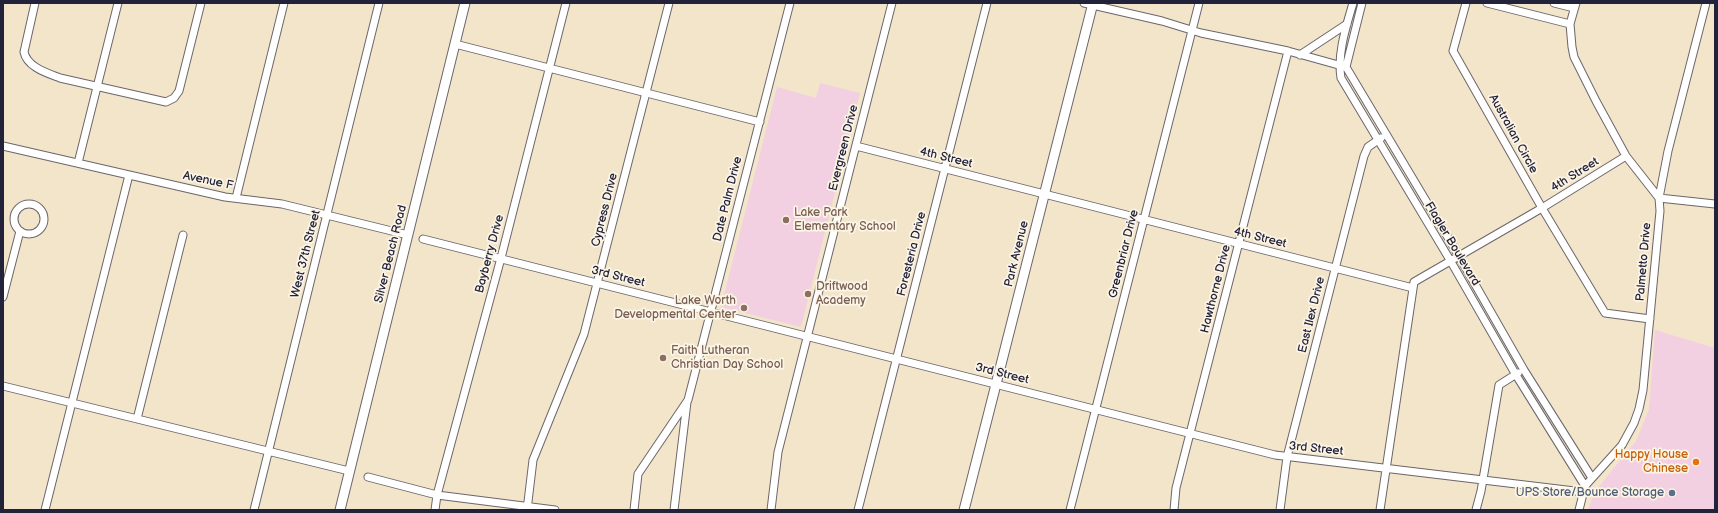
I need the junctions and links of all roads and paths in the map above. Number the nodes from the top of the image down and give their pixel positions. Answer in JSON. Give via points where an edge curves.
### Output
{"nodes":[{"id":1,"x":35,"y":3,"type":"edge"},
{"id":2,"x":118,"y":3,"type":"edge"},
{"id":3,"x":201,"y":3,"type":"edge"},
{"id":4,"x":284,"y":3,"type":"edge"},
{"id":5,"x":379,"y":3,"type":"edge"},
{"id":6,"x":465,"y":3,"type":"edge"},
{"id":7,"x":566,"y":3,"type":"edge"},
{"id":8,"x":669,"y":3,"type":"edge"},
{"id":9,"x":790,"y":3,"type":"edge"},
{"id":10,"x":892,"y":3,"type":"edge"},
{"id":11,"x":987,"y":3,"type":"edge"},
{"id":12,"x":1199,"y":3,"type":"edge"},
{"id":13,"x":1353,"y":3,"type":"edge"},
{"id":14,"x":1362,"y":3,"type":"edge"},
{"id":15,"x":1466,"y":3,"type":"edge"},
{"id":16,"x":1487,"y":3,"type":"edge"},
{"id":17,"x":1554,"y":3,"type":"edge"},
{"id":18,"x":1706,"y":3,"type":"edge"},
{"id":19,"x":1090,"y":4,"type":"edge"},
{"id":20,"x":1575,"y":6,"type":"edge"},
{"id":21,"x":1347,"y":24,"type":"junction"},
{"id":22,"x":1570,"y":24,"type":"junction"},
{"id":23,"x":1192,"y":30,"type":"junction"},
{"id":24,"x":455,"y":44,"type":"junction"},
{"id":25,"x":1288,"y":51,"type":"junction"},
{"id":26,"x":1300,"y":56,"type":"junction"},
{"id":27,"x":1342,"y":66,"type":"junction"},
{"id":28,"x":550,"y":68,"type":"junction"},
{"id":29,"x":97,"y":87,"type":"junction"},
{"id":30,"x":646,"y":93,"type":"junction"},
{"id":31,"x":760,"y":122,"type":"junction"},
{"id":32,"x":1386,"y":135,"type":"junction"},
{"id":33,"x":1377,"y":141,"type":"junction"},
{"id":34,"x":3,"y":146,"type":"edge"},
{"id":35,"x":856,"y":146,"type":"junction"},
{"id":36,"x":1626,"y":156,"type":"junction"},
{"id":37,"x":78,"y":163,"type":"junction"},
{"id":38,"x":945,"y":169,"type":"junction"},
{"id":39,"x":129,"y":175,"type":"junction"},
{"id":40,"x":1044,"y":194,"type":"junction"},
{"id":41,"x":236,"y":198,"type":"junction"},
{"id":42,"x":1659,"y":198,"type":"junction"},
{"id":43,"x":1715,"y":204,"type":"edge"},
{"id":44,"x":1542,"y":208,"type":"junction"},
{"id":45,"x":327,"y":215,"type":"junction"},
{"id":46,"x":1144,"y":220,"type":"junction"},
{"id":47,"x":20,"y":231,"type":"junction"},
{"id":48,"x":183,"y":235,"type":"dead end"},
{"id":49,"x":408,"y":235,"type":"junction"},
{"id":50,"x":423,"y":239,"type":"dead end"},
{"id":51,"x":1239,"y":244,"type":"junction"},
{"id":52,"x":1458,"y":256,"type":"junction"},
{"id":53,"x":501,"y":258,"type":"junction"},
{"id":54,"x":1450,"y":260,"type":"junction"},
{"id":55,"x":1335,"y":268,"type":"junction"},
{"id":56,"x":598,"y":283,"type":"junction"},
{"id":57,"x":1413,"y":288,"type":"junction"},
{"id":58,"x":3,"y":297,"type":"edge"},
{"id":59,"x":711,"y":312,"type":"junction"},
{"id":60,"x":1650,"y":319,"type":"junction"},
{"id":61,"x":808,"y":336,"type":"junction"},
{"id":62,"x":897,"y":359,"type":"junction"},
{"id":63,"x":1524,"y":370,"type":"junction"},
{"id":64,"x":1516,"y":375,"type":"junction"},
{"id":65,"x":996,"y":384,"type":"junction"},
{"id":66,"x":3,"y":386,"type":"edge"},
{"id":67,"x":688,"y":400,"type":"junction"},
{"id":68,"x":72,"y":403,"type":"junction"},
{"id":69,"x":1095,"y":410,"type":"junction"},
{"id":70,"x":137,"y":419,"type":"junction"},
{"id":71,"x":1190,"y":434,"type":"junction"},
{"id":72,"x":268,"y":452,"type":"junction"},
{"id":73,"x":1287,"y":457,"type":"junction"},
{"id":74,"x":1386,"y":467,"type":"junction"},
{"id":75,"x":349,"y":472,"type":"junction"},
{"id":76,"x":368,"y":477,"type":"dead end"},
{"id":77,"x":1592,"y":478,"type":"junction"},
{"id":78,"x":1483,"y":481,"type":"junction"},
{"id":79,"x":1584,"y":489,"type":"junction"},
{"id":80,"x":437,"y":495,"type":"junction"},
{"id":81,"x":527,"y":508,"type":"edge"},
{"id":82,"x":45,"y":510,"type":"edge"},
{"id":83,"x":254,"y":510,"type":"edge"},
{"id":84,"x":340,"y":510,"type":"edge"},
{"id":85,"x":435,"y":510,"type":"edge"},
{"id":86,"x":555,"y":510,"type":"edge"},
{"id":87,"x":634,"y":510,"type":"edge"},
{"id":88,"x":674,"y":510,"type":"edge"},
{"id":89,"x":771,"y":510,"type":"edge"},
{"id":90,"x":858,"y":510,"type":"edge"},
{"id":91,"x":964,"y":510,"type":"edge"},
{"id":92,"x":1070,"y":510,"type":"edge"},
{"id":93,"x":1174,"y":510,"type":"edge"},
{"id":94,"x":1280,"y":510,"type":"edge"},
{"id":95,"x":1380,"y":510,"type":"edge"},
{"id":96,"x":1476,"y":510,"type":"edge"},
{"id":97,"x":1579,"y":510,"type":"edge"}],
"edges":[{"from":1,"to":29,"type":"street","via":[[24,47],[25,57],[49,74]]},
{"from":2,"to":29,"type":"street"},
{"from":3,"to":29,"type":"street","via":[[179,91],[174,98],[161,102]]},
{"from":4,"to":41,"type":"street"},
{"from":5,"to":45,"type":"street","name":"West 37th Street"},
{"from":6,"to":24,"type":"street","name":"Silver Beach Road"},
{"from":7,"to":28,"type":"street","name":"Bayberry Drive"},
{"from":8,"to":30,"type":"street","name":"Cypress Drive"},
{"from":9,"to":31,"type":"street","name":"Date Palm Drive"},
{"from":10,"to":35,"type":"street","name":"Evergreen Drive"},
{"from":11,"to":38,"type":"street","name":"Foresteria Drive"},
{"from":12,"to":23,"type":"street","name":"Greenbriar Drive"},
{"from":13,"to":21,"type":"street","name":"Flagler Boulevard"},
{"from":14,"to":27,"type":"street","name":"Flagler Boulevard"},
{"from":15,"to":44,"type":"street","name":"Australian Circle","via":[[1453,51]]},
{"from":16,"to":22,"type":"street"},
{"from":17,"to":20,"type":"street"},
{"from":18,"to":42,"type":"street","name":"Palmetto Drive","via":[[1668,150]]},
{"from":19,"to":23,"type":"street"},
{"from":19,"to":40,"type":"street","name":"Park Avenue"},
{"from":20,"to":22,"type":"street"},
{"from":21,"to":26,"type":"street"},
{"from":21,"to":27,"type":"street","name":"Flagler Boulevard"},
{"from":22,"to":36,"type":"street","via":[[1572,47],[1577,62]]},
{"from":23,"to":25,"type":"street"},
{"from":23,"to":46,"type":"street","name":"Greenbriar Drive"},
{"from":24,"to":28,"type":"street"},
{"from":24,"to":49,"type":"street","name":"Silver Beach Road"},
{"from":25,"to":26,"type":"street"},
{"from":25,"to":51,"type":"street","name":"Hawthorne Drive"},
{"from":26,"to":27,"type":"street"},
{"from":27,"to":32,"type":"street","name":"Flagler Boulevard"},
{"from":27,"to":33,"type":"street","name":"Flagler Boulevard","via":[[1341,78]]},
{"from":28,"to":30,"type":"street"},
{"from":28,"to":53,"type":"street","name":"Bayberry Drive"},
{"from":29,"to":37,"type":"street"},
{"from":30,"to":31,"type":"street"},
{"from":30,"to":56,"type":"street","name":"Cypress Drive"},
{"from":31,"to":59,"type":"street","name":"Date Palm Drive"},
{"from":32,"to":33,"type":"street","name":"East Ilex Drive"},
{"from":32,"to":52,"type":"street","name":"Flagler Boulevard"},
{"from":33,"to":54,"type":"street","name":"Flagler Boulevard"},
{"from":33,"to":55,"type":"street","name":"East Ilex Drive","via":[[1368,147],[1364,156]]},
{"from":34,"to":37,"type":"street","name":"Avenue F"},
{"from":35,"to":38,"type":"street","name":"4th Street"},
{"from":35,"to":61,"type":"street","name":"Evergreen Drive"},
{"from":36,"to":42,"type":"street"},
{"from":36,"to":44,"type":"street","name":"4th Street"},
{"from":37,"to":39,"type":"street","name":"Avenue F"},
{"from":38,"to":40,"type":"street","name":"4th Street"},
{"from":38,"to":62,"type":"street","name":"Foresteria Drive"},
{"from":39,"to":41,"type":"street","name":"Avenue F"},
{"from":39,"to":68,"type":"street"},
{"from":40,"to":46,"type":"street","name":"4th Street"},
{"from":40,"to":65,"type":"street","name":"Park Avenue"},
{"from":41,"to":45,"type":"street","name":"Avenue F","via":[[282,204]]},
{"from":42,"to":43,"type":"street"},
{"from":42,"to":60,"type":"street","name":"Palmetto Drive"},
{"from":44,"to":52,"type":"street","name":"4th Street"},
{"from":44,"to":60,"type":"street","name":"Australian Circle","via":[[1605,313]]},
{"from":45,"to":49,"type":"street","name":"Avenue F"},
{"from":45,"to":72,"type":"street","name":"West 37th Street"},
{"from":46,"to":51,"type":"street","name":"4th Street"},
{"from":46,"to":69,"type":"street","name":"Greenbriar Drive"},
{"from":47,"to":47,"type":"street","via":[[33,234],[41,229],[44,219],[38,208],[29,205],[17,211],[15,222]]},
{"from":47,"to":58,"type":"street"},
{"from":48,"to":70,"type":"street"},
{"from":49,"to":75,"type":"street","name":"Silver Beach Road"},
{"from":50,"to":53,"type":"street","name":"3rd Street"},
{"from":51,"to":55,"type":"street","name":"4th Street"},
{"from":51,"to":71,"type":"street","name":"Hawthorne Drive"},
{"from":52,"to":54,"type":"street","name":"4th Street"},
{"from":52,"to":63,"type":"street","name":"Flagler Boulevard"},
{"from":53,"to":56,"type":"street","name":"3rd Street"},
{"from":53,"to":80,"type":"street","name":"Bayberry Drive"},
{"from":54,"to":57,"type":"street","name":"4th Street","via":[[1414,282]]},
{"from":54,"to":64,"type":"street","name":"Flagler Boulevard"},
{"from":55,"to":57,"type":"street","name":"4th Street"},
{"from":55,"to":73,"type":"street","name":"East Ilex Drive"},
{"from":56,"to":59,"type":"street","name":"3rd Street"},
{"from":56,"to":81,"type":"street","name":"Cypress Drive","via":[[584,334],[534,460]]},
{"from":57,"to":74,"type":"street"},
{"from":59,"to":61,"type":"street","name":"3rd Street"},
{"from":59,"to":67,"type":"street","name":"Date Palm Drive"},
{"from":60,"to":77,"type":"street","name":"Palmetto Drive","via":[[1642,395],[1634,423],[1622,445]]},
{"from":61,"to":62,"type":"street","name":"3rd Street"},
{"from":61,"to":89,"type":"street","name":"Evergreen Drive","via":[[778,452]]},
{"from":62,"to":65,"type":"street","name":"3rd Street"},
{"from":62,"to":90,"type":"street","name":"Foresteria Drive"},
{"from":63,"to":64,"type":"street"},
{"from":63,"to":77,"type":"street","name":"Flagler Boulevard"},
{"from":64,"to":78,"type":"street","via":[[1498,385]]},
{"from":64,"to":79,"type":"street","name":"Flagler Boulevard"},
{"from":65,"to":69,"type":"street","name":"3rd Street"},
{"from":65,"to":91,"type":"street","name":"Park Avenue"},
{"from":66,"to":68,"type":"street"},
{"from":67,"to":87,"type":"street","name":"Date Palm Drive","via":[[638,474]]},
{"from":67,"to":88,"type":"street","name":"Date Palm Drive"},
{"from":68,"to":70,"type":"street"},
{"from":68,"to":82,"type":"street"},
{"from":69,"to":71,"type":"street","name":"3rd Street"},
{"from":69,"to":92,"type":"street","name":"Greenbriar Drive"},
{"from":70,"to":72,"type":"street"},
{"from":71,"to":73,"type":"street","name":"3rd Street"},
{"from":71,"to":93,"type":"street","name":"Hawthorne Drive","via":[[1176,488]]},
{"from":72,"to":75,"type":"street"},
{"from":72,"to":83,"type":"street","name":"West 37th Street"},
{"from":73,"to":74,"type":"street","name":"3rd Street"},
{"from":73,"to":94,"type":"street","name":"East Ilex Drive"},
{"from":74,"to":78,"type":"street","name":"3rd Street"},
{"from":74,"to":95,"type":"street"},
{"from":75,"to":84,"type":"street","name":"Silver Beach Road"},
{"from":76,"to":80,"type":"street"},
{"from":77,"to":79,"type":"street","name":"Palmetto Drive"},
{"from":78,"to":79,"type":"street","name":"3rd Street"},
{"from":78,"to":96,"type":"street"},
{"from":79,"to":97,"type":"street","name":"Palmetto Drive"},
{"from":80,"to":81,"type":"street"},
{"from":80,"to":85,"type":"street","name":"Bayberry Drive"},
{"from":81,"to":86,"type":"street"}]}
